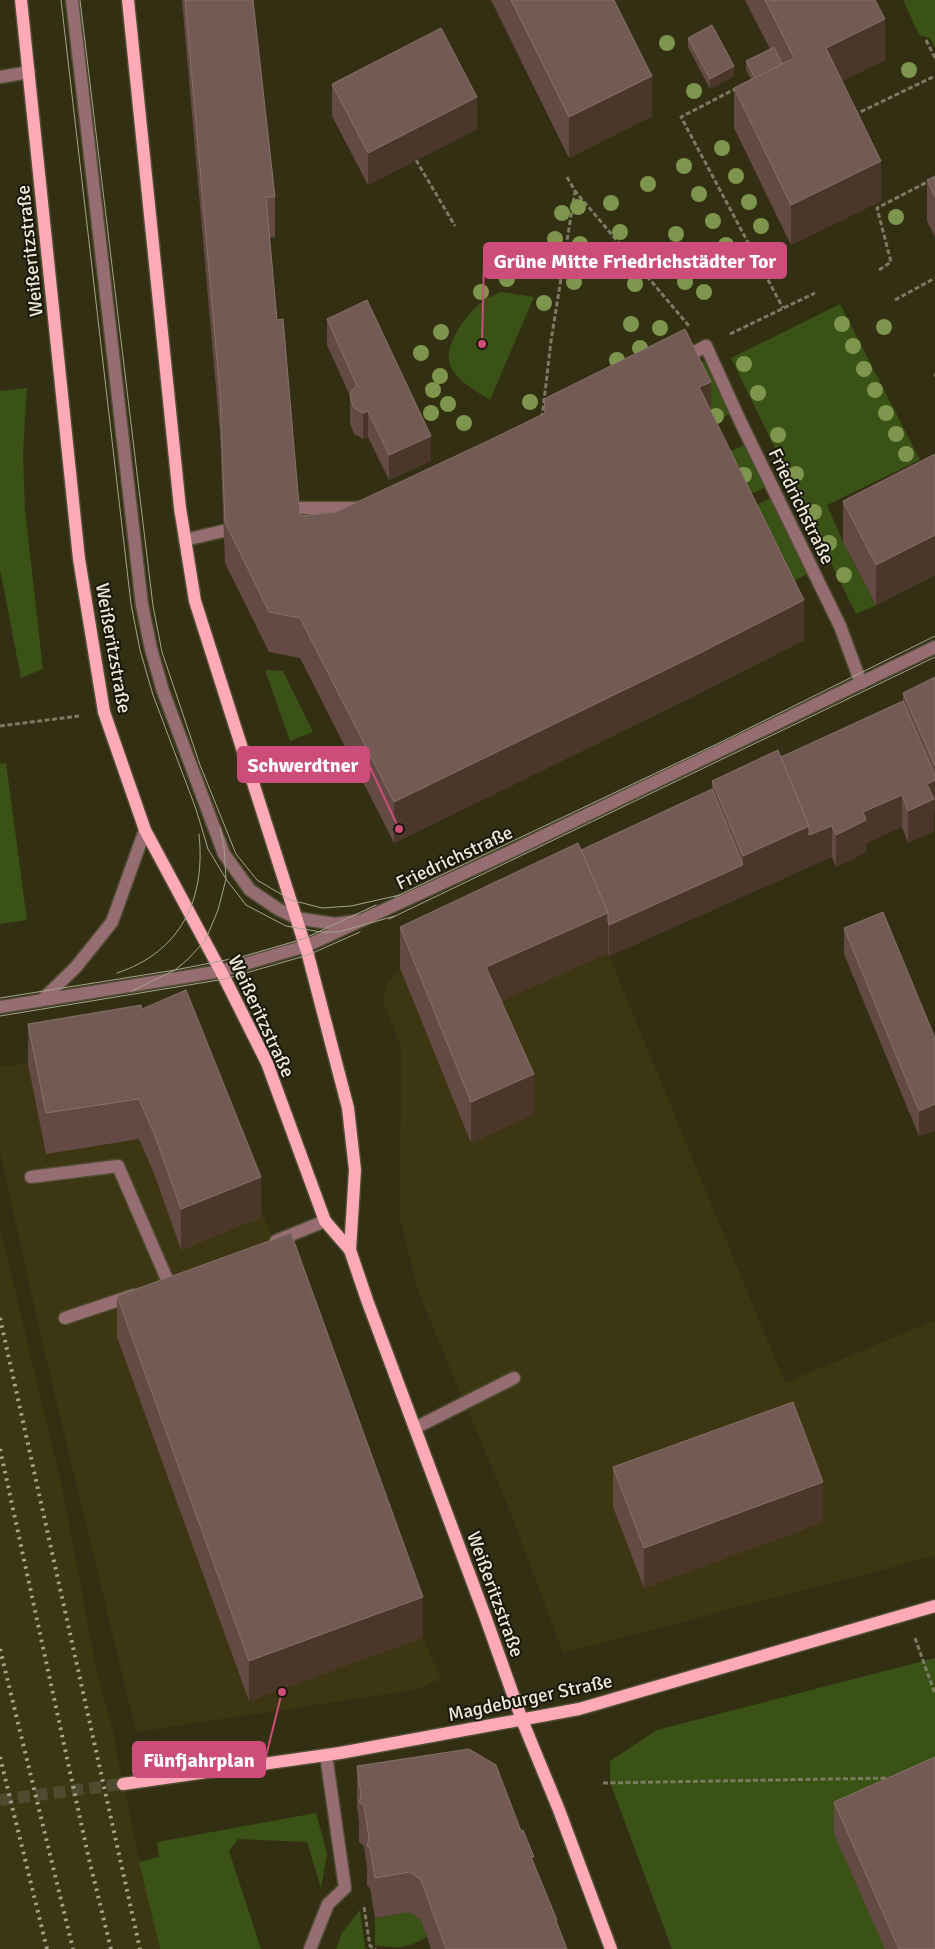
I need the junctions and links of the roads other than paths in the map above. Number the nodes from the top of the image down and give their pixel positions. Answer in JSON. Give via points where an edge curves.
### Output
{"nodes":[{"id":1,"x":21,"y":0,"type":"edge"},
{"id":2,"x":72,"y":0,"type":"edge"},
{"id":3,"x":128,"y":0,"type":"edge"},
{"id":4,"x":29,"y":72,"type":"junction"},
{"id":5,"x":0,"y":77,"type":"edge"},
{"id":6,"x":671,"y":364,"type":"edge"},
{"id":7,"x":297,"y":508,"type":"edge"},
{"id":8,"x":369,"y":509,"type":"edge"},
{"id":9,"x":224,"y":531,"type":"edge"},
{"id":10,"x":185,"y":540,"type":"junction"},
{"id":11,"x":935,"y":647,"type":"edge"},
{"id":12,"x":861,"y":683,"type":"junction"},
{"id":13,"x":145,"y":830,"type":"junction"},
{"id":14,"x":296,"y":918,"type":"junction"},
{"id":15,"x":363,"y":920,"type":"junction"},
{"id":16,"x":306,"y":946,"type":"junction"},
{"id":17,"x":221,"y":971,"type":"junction"},
{"id":18,"x":42,"y":1000,"type":"junction"},
{"id":19,"x":0,"y":1007,"type":"edge"},
{"id":20,"x":31,"y":1177,"type":"dead end"},
{"id":21,"x":325,"y":1221,"type":"junction"},
{"id":22,"x":261,"y":1247,"type":"edge"},
{"id":23,"x":350,"y":1250,"type":"junction"},
{"id":24,"x":65,"y":1318,"type":"dead end"},
{"id":25,"x":514,"y":1378,"type":"dead end"},
{"id":26,"x":415,"y":1428,"type":"junction"},
{"id":27,"x":935,"y":1606,"type":"edge"},
{"id":28,"x":522,"y":1720,"type":"junction"},
{"id":29,"x":326,"y":1755,"type":"junction"},
{"id":30,"x":123,"y":1784,"type":"tunnel mouth"},
{"id":31,"x":310,"y":1949,"type":"edge"},
{"id":32,"x":611,"y":1949,"type":"edge"}],
"edges":[{"from":1,"to":4,"type":"main road","name":"Weißeritzstraße"},
{"from":2,"to":14,"type":"street","via":[[142,605],[151,649],[163,691],[224,854],[250,890]]},
{"from":3,"to":10,"type":"main road","name":"Weißeritzstraße"},
{"from":4,"to":5,"type":"street"},
{"from":4,"to":13,"type":"main road","name":"Weißeritzstraße","via":[[79,559],[104,712]]},
{"from":6,"to":12,"type":"street","name":"Friedrichstraße","via":[[706,346],[840,626]]},
{"from":7,"to":8,"type":"street"},
{"from":9,"to":10,"type":"street"},
{"from":10,"to":14,"type":"main road","name":"Weißeritzstraße","via":[[195,601]]},
{"from":11,"to":12,"type":"street","name":"Friedrichstraße"},
{"from":12,"to":15,"type":"street","name":"Friedrichstraße"},
{"from":13,"to":17,"type":"main road","name":"Weißeritzstraße"},
{"from":13,"to":18,"type":"street","via":[[112,922],[76,967]]},
{"from":14,"to":15,"type":"street","via":[[335,924]]},
{"from":14,"to":16,"type":"main road","name":"Weißeritzstraße"},
{"from":15,"to":16,"type":"street","name":"Friedrichstraße"},
{"from":16,"to":17,"type":"street","name":"Friedrichstraße"},
{"from":16,"to":23,"type":"main road","name":"Weißeritzstraße","via":[[348,1108],[355,1170]]},
{"from":17,"to":18,"type":"street","name":"Friedrichstraße"},
{"from":17,"to":21,"type":"main road","name":"Weißeritzstraße","via":[[267,1063]]},
{"from":18,"to":19,"type":"street","name":"Friedrichstraße"},
{"from":20,"to":24,"type":"street","via":[[118,1166],[164,1285]]},
{"from":21,"to":22,"type":"street"},
{"from":21,"to":23,"type":"main road","name":"Weißeritzstraße"},
{"from":23,"to":26,"type":"main road","name":"Weißeritzstraße"},
{"from":25,"to":26,"type":"street"},
{"from":26,"to":28,"type":"main road","name":"Weißeritzstraße"},
{"from":27,"to":28,"type":"main road","name":"Magdeburger Straße","via":[[640,1693]]},
{"from":28,"to":29,"type":"main road","name":"Magdeburger Straße"},
{"from":28,"to":32,"type":"main road","name":"Weißeritzstraße"},
{"from":29,"to":30,"type":"main road","name":"Magdeburger Straße"},
{"from":29,"to":31,"type":"street","via":[[345,1888],[328,1904]]}]}
